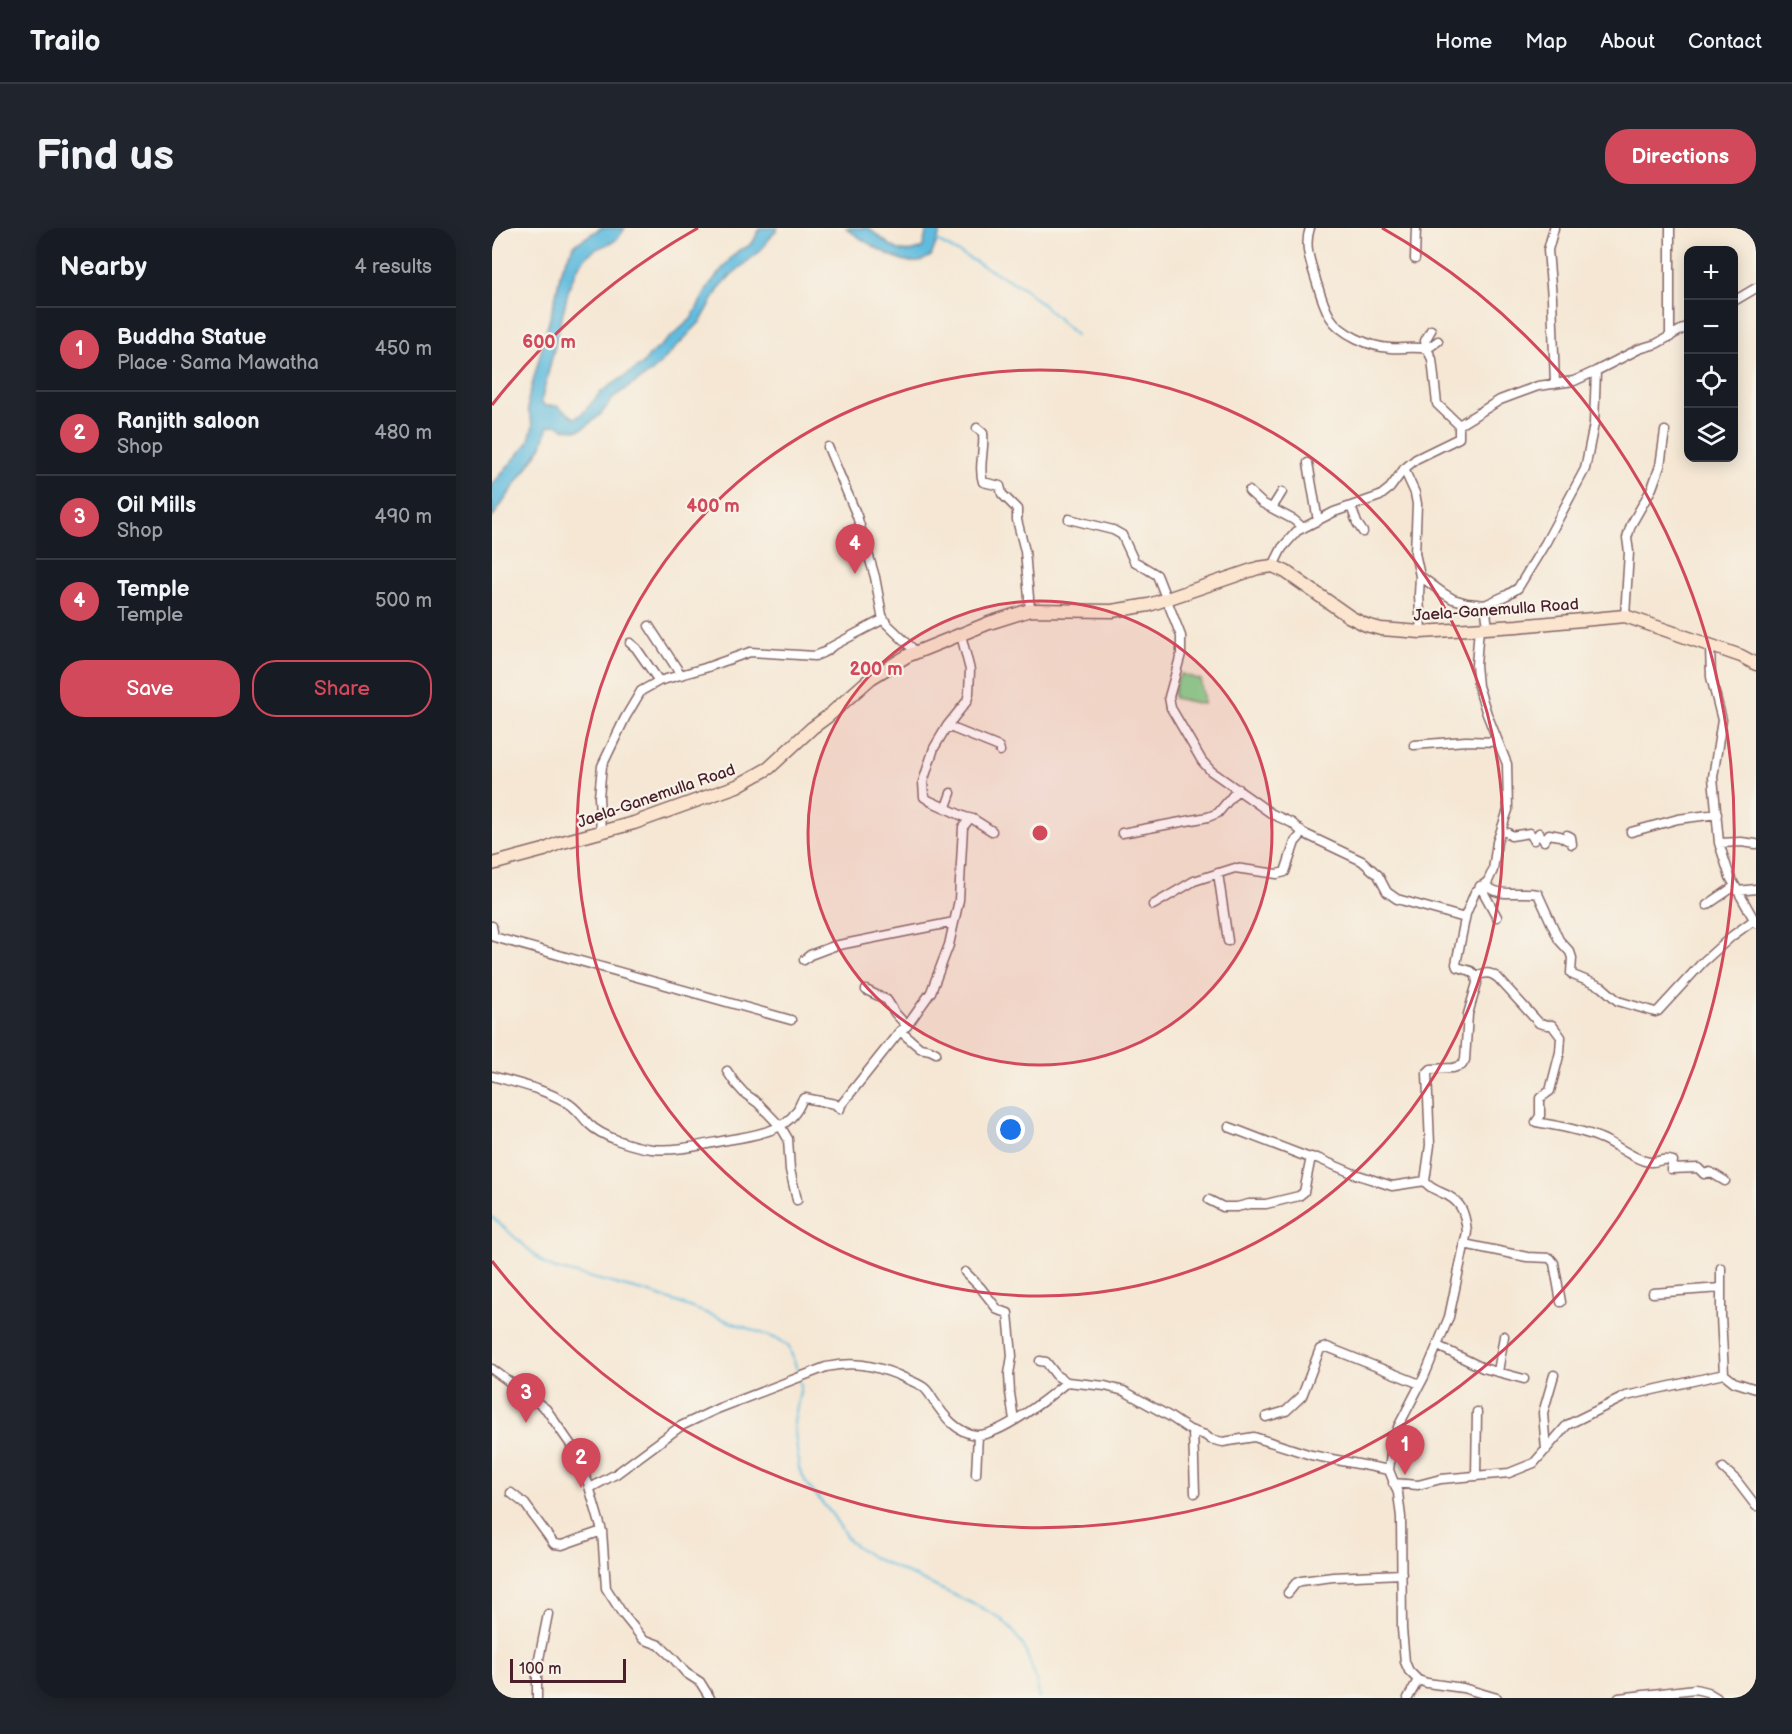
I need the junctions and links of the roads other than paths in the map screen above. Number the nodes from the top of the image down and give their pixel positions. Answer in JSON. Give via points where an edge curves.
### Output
{"nodes":[{"id":1,"x":1310,"y":228,"type":"edge"},
{"id":2,"x":1416,"y":228,"type":"edge"},
{"id":3,"x":1554,"y":228,"type":"edge"},
{"id":4,"x":1670,"y":228,"type":"edge"},
{"id":5,"x":1415,"y":259,"type":"dead end"},
{"id":6,"x":1756,"y":288,"type":"edge"},
{"id":7,"x":1736,"y":300,"type":"edge"},
{"id":8,"x":1684,"y":329,"type":"edge"},
{"id":9,"x":1431,"y":330,"type":"dead end"},
{"id":10,"x":1670,"y":337,"type":"junction"},
{"id":11,"x":1438,"y":341,"type":"dead end"},
{"id":12,"x":1427,"y":349,"type":"junction"},
{"id":13,"x":1596,"y":371,"type":"junction"},
{"id":14,"x":1555,"y":384,"type":"junction"},
{"id":15,"x":1460,"y":425,"type":"junction"},
{"id":16,"x":977,"y":428,"type":"dead end"},
{"id":17,"x":1665,"y":431,"type":"dead end"},
{"id":18,"x":828,"y":447,"type":"dead end"},
{"id":19,"x":1308,"y":463,"type":"dead end"},
{"id":20,"x":1404,"y":469,"type":"junction"},
{"id":21,"x":1249,"y":491,"type":"dead end"},
{"id":22,"x":1282,"y":492,"type":"dead end"},
{"id":23,"x":1351,"y":507,"type":"junction"},
{"id":24,"x":1272,"y":508,"type":"junction"},
{"id":25,"x":1069,"y":519,"type":"dead end"},
{"id":26,"x":1318,"y":521,"type":"junction"},
{"id":27,"x":1303,"y":528,"type":"junction"},
{"id":28,"x":1363,"y":532,"type":"dead end"},
{"id":29,"x":1274,"y":566,"type":"junction"},
{"id":30,"x":1420,"y":576,"type":"junction"},
{"id":31,"x":1166,"y":600,"type":"junction"},
{"id":32,"x":1485,"y":605,"type":"junction"},
{"id":33,"x":1030,"y":610,"type":"junction"},
{"id":34,"x":1625,"y":616,"type":"junction"},
{"id":35,"x":884,"y":619,"type":"junction"},
{"id":36,"x":649,"y":626,"type":"dead end"},
{"id":37,"x":1483,"y":627,"type":"junction"},
{"id":38,"x":1422,"y":632,"type":"junction"},
{"id":39,"x":961,"y":634,"type":"junction"},
{"id":40,"x":630,"y":643,"type":"dead end"},
{"id":41,"x":1710,"y":647,"type":"junction"},
{"id":42,"x":916,"y":652,"type":"junction"},
{"id":43,"x":1756,"y":664,"type":"edge"},
{"id":44,"x":681,"y":675,"type":"junction"},
{"id":45,"x":659,"y":681,"type":"junction"},
{"id":46,"x":947,"y":726,"type":"junction"},
{"id":47,"x":1498,"y":742,"type":"junction"},
{"id":48,"x":1414,"y":745,"type":"dead end"},
{"id":49,"x":1000,"y":751,"type":"dead end"},
{"id":50,"x":1238,"y":789,"type":"junction"},
{"id":51,"x":951,"y":794,"type":"dead end"},
{"id":52,"x":946,"y":807,"type":"junction"},
{"id":53,"x":1717,"y":814,"type":"junction"},
{"id":54,"x":965,"y":817,"type":"junction"},
{"id":55,"x":992,"y":831,"type":"dead end"},
{"id":56,"x":1502,"y":831,"type":"junction"},
{"id":57,"x":601,"y":832,"type":"junction"},
{"id":58,"x":1631,"y":832,"type":"dead end"},
{"id":59,"x":1122,"y":833,"type":"dead end"},
{"id":60,"x":1303,"y":833,"type":"junction"},
{"id":61,"x":1719,"y":843,"type":"junction"},
{"id":62,"x":1572,"y":844,"type":"dead end"},
{"id":63,"x":1756,"y":844,"type":"edge"},
{"id":64,"x":492,"y":864,"type":"edge"},
{"id":65,"x":1218,"y":873,"type":"junction"},
{"id":66,"x":1483,"y":885,"type":"junction"},
{"id":67,"x":1736,"y":888,"type":"junction"},
{"id":68,"x":1756,"y":889,"type":"edge"},
{"id":69,"x":1153,"y":905,"type":"dead end"},
{"id":70,"x":1707,"y":905,"type":"dead end"},
{"id":71,"x":1497,"y":917,"type":"dead end"},
{"id":72,"x":1465,"y":918,"type":"junction"},
{"id":73,"x":1755,"y":921,"type":"edge"},
{"id":74,"x":954,"y":922,"type":"junction"},
{"id":75,"x":492,"y":926,"type":"edge"},
{"id":76,"x":493,"y":938,"type":"edge"},
{"id":77,"x":1228,"y":941,"type":"dead end"},
{"id":78,"x":804,"y":960,"type":"dead end"},
{"id":79,"x":1476,"y":976,"type":"junction"},
{"id":80,"x":866,"y":990,"type":"dead end"},
{"id":81,"x":791,"y":1020,"type":"dead end"},
{"id":82,"x":903,"y":1028,"type":"junction"},
{"id":83,"x":936,"y":1053,"type":"dead end"},
{"id":84,"x":727,"y":1071,"type":"dead end"},
{"id":85,"x":492,"y":1076,"type":"edge"},
{"id":86,"x":781,"y":1127,"type":"junction"},
{"id":87,"x":1229,"y":1128,"type":"dead end"},
{"id":88,"x":1311,"y":1157,"type":"junction"},
{"id":89,"x":1425,"y":1181,"type":"junction"},
{"id":90,"x":1725,"y":1181,"type":"dead end"},
{"id":91,"x":797,"y":1200,"type":"dead end"},
{"id":92,"x":1209,"y":1200,"type":"dead end"},
{"id":93,"x":1464,"y":1244,"type":"junction"},
{"id":94,"x":1721,"y":1268,"type":"dead end"},
{"id":95,"x":965,"y":1272,"type":"dead end"},
{"id":96,"x":1721,"y":1288,"type":"junction"},
{"id":97,"x":1653,"y":1293,"type":"dead end"},
{"id":98,"x":1561,"y":1302,"type":"dead end"},
{"id":99,"x":1504,"y":1336,"type":"dead end"},
{"id":100,"x":1438,"y":1346,"type":"junction"},
{"id":101,"x":1040,"y":1361,"type":"dead end"},
{"id":102,"x":492,"y":1369,"type":"edge"},
{"id":103,"x":1498,"y":1372,"type":"junction"},
{"id":104,"x":1724,"y":1374,"type":"junction"},
{"id":105,"x":1554,"y":1375,"type":"dead end"},
{"id":106,"x":1524,"y":1379,"type":"dead end"},
{"id":107,"x":1067,"y":1382,"type":"junction"},
{"id":108,"x":1420,"y":1384,"type":"junction"},
{"id":109,"x":1756,"y":1389,"type":"edge"},
{"id":110,"x":1476,"y":1412,"type":"dead end"},
{"id":111,"x":1266,"y":1418,"type":"dead end"},
{"id":112,"x":1014,"y":1420,"type":"junction"},
{"id":113,"x":1193,"y":1431,"type":"junction"},
{"id":114,"x":978,"y":1435,"type":"junction"},
{"id":115,"x":1546,"y":1450,"type":"junction"},
{"id":116,"x":1723,"y":1468,"type":"dead end"},
{"id":117,"x":1389,"y":1470,"type":"junction"},
{"id":118,"x":976,"y":1474,"type":"dead end"},
{"id":119,"x":1476,"y":1475,"type":"junction"},
{"id":120,"x":1393,"y":1483,"type":"junction"},
{"id":121,"x":590,"y":1488,"type":"junction"},
{"id":122,"x":511,"y":1493,"type":"dead end"},
{"id":123,"x":1195,"y":1493,"type":"dead end"},
{"id":124,"x":1756,"y":1506,"type":"edge"},
{"id":125,"x":602,"y":1531,"type":"junction"},
{"id":126,"x":1402,"y":1574,"type":"junction"},
{"id":127,"x":1288,"y":1593,"type":"dead end"},
{"id":128,"x":548,"y":1614,"type":"dead end"},
{"id":129,"x":1418,"y":1680,"type":"junction"},
{"id":130,"x":537,"y":1698,"type":"edge"},
{"id":131,"x":710,"y":1698,"type":"edge"},
{"id":132,"x":1408,"y":1698,"type":"edge"},
{"id":133,"x":1497,"y":1698,"type":"edge"},
{"id":134,"x":1619,"y":1698,"type":"edge"},
{"id":135,"x":1717,"y":1698,"type":"edge"}],
"edges":[{"from":1,"to":12,"type":"street","via":[[1310,258],[1335,324],[1365,344]]},
{"from":2,"to":5,"type":"street"},
{"from":3,"to":14,"type":"street","via":[[1548,250]]},
{"from":4,"to":10,"type":"street"},
{"from":6,"to":7,"type":"street"},
{"from":8,"to":10,"type":"street"},
{"from":9,"to":12,"type":"street","via":[[1425,341]]},
{"from":10,"to":13,"type":"street"},
{"from":11,"to":12,"type":"street"},
{"from":12,"to":15,"type":"street","via":[[1432,359],[1437,404]]},
{"from":13,"to":14,"type":"street"},
{"from":13,"to":32,"type":"street","via":[[1594,424],[1585,469],[1518,588]]},
{"from":14,"to":15,"type":"street","via":[[1500,400]]},
{"from":15,"to":20,"type":"street","via":[[1460,438]]},
{"from":16,"to":33,"type":"street","via":[[985,443],[982,482],[1000,486],[1002,494],[1017,509]]},
{"from":17,"to":34,"type":"street","via":[[1660,466],[1627,538]]},
{"from":18,"to":35,"type":"street","via":[[856,516]]},
{"from":19,"to":26,"type":"street"},
{"from":20,"to":23,"type":"street","via":[[1380,496]]},
{"from":20,"to":30,"type":"street","via":[[1417,504],[1415,553]]},
{"from":21,"to":24,"type":"street"},
{"from":22,"to":24,"type":"street"},
{"from":23,"to":26,"type":"street"},
{"from":23,"to":28,"type":"street"},
{"from":24,"to":27,"type":"street"},
{"from":25,"to":31,"type":"street","via":[[1122,535],[1134,561],[1157,575]]},
{"from":26,"to":27,"type":"street"},
{"from":27,"to":29,"type":"street","via":[[1288,540]]},
{"from":29,"to":31,"type":"main road","name":"Jaela-Ganemulla Road"},
{"from":29,"to":38,"type":"main road","name":"Jaela-Ganemulla Road","via":[[1366,625]]},
{"from":30,"to":32,"type":"street","via":[[1453,599]]},
{"from":30,"to":38,"type":"street"},
{"from":31,"to":33,"type":"main road","name":"Jaela-Ganemulla Road","via":[[1112,611]]},
{"from":31,"to":50,"type":"street","via":[[1182,646],[1169,697],[1171,708],[1211,771]]},
{"from":32,"to":37,"type":"street"},
{"from":33,"to":39,"type":"main road","name":"Jaela-Ganemulla Road"},
{"from":34,"to":37,"type":"main road","name":"Jaela-Ganemulla Road"},
{"from":34,"to":41,"type":"main road","name":"Jaela-Ganemulla Road"},
{"from":35,"to":42,"type":"street"},
{"from":35,"to":44,"type":"street","via":[[815,656],[750,652]]},
{"from":36,"to":44,"type":"street"},
{"from":37,"to":38,"type":"main road","name":"Jaela-Ganemulla Road"},
{"from":37,"to":47,"type":"street","via":[[1476,654],[1478,686]]},
{"from":39,"to":42,"type":"main road","name":"Jaela-Ganemulla Road"},
{"from":39,"to":46,"type":"street","via":[[970,670],[969,693]]},
{"from":40,"to":45,"type":"street"},
{"from":41,"to":43,"type":"main road","name":"Jaela-Ganemulla Road"},
{"from":41,"to":53,"type":"street","via":[[1711,677],[1722,720],[1713,777]]},
{"from":42,"to":57,"type":"main road","name":"Jaela-Ganemulla Road","via":[[871,678],[757,776],[719,794]]},
{"from":44,"to":45,"type":"street"},
{"from":45,"to":57,"type":"street","via":[[641,691],[602,766]]},
{"from":46,"to":49,"type":"street","via":[[999,747]]},
{"from":46,"to":52,"type":"street","via":[[934,748],[923,782],[924,797]]},
{"from":47,"to":48,"type":"street"},
{"from":47,"to":56,"type":"street","via":[[1507,764],[1509,797]]},
{"from":50,"to":59,"type":"street","via":[[1218,813],[1208,817]]},
{"from":50,"to":60,"type":"street"},
{"from":51,"to":52,"type":"street"},
{"from":52,"to":54,"type":"street"},
{"from":53,"to":58,"type":"street","via":[[1678,819]]},
{"from":53,"to":61,"type":"street"},
{"from":54,"to":55,"type":"street"},
{"from":54,"to":74,"type":"street","via":[[968,821],[963,827]]},
{"from":56,"to":62,"type":"street","via":[[1511,836],[1530,833],[1534,840],[1539,833],[1544,841],[1549,834],[1567,840],[1567,835]]},
{"from":56,"to":66,"type":"street","via":[[1493,870]]},
{"from":57,"to":64,"type":"main road","name":"Jaela-Ganemulla Road"},
{"from":60,"to":65,"type":"street","via":[[1295,842],[1285,872],[1235,868]]},
{"from":60,"to":72,"type":"street","via":[[1362,861],[1397,899]]},
{"from":61,"to":63,"type":"street"},
{"from":61,"to":67,"type":"street"},
{"from":65,"to":69,"type":"street","via":[[1194,881]]},
{"from":65,"to":77,"type":"street"},
{"from":66,"to":71,"type":"street"},
{"from":66,"to":72,"type":"street","via":[[1475,892]]},
{"from":66,"to":73,"type":"street","via":[[1497,892],[1538,894],[1559,940],[1570,952],[1571,974],[1602,987],[1618,1001],[1655,1012],[1661,1010],[1702,962]]},
{"from":67,"to":68,"type":"street"},
{"from":67,"to":70,"type":"street"},
{"from":67,"to":73,"type":"street"},
{"from":72,"to":79,"type":"street","via":[[1456,964]]},
{"from":74,"to":78,"type":"street","via":[[834,946]]},
{"from":74,"to":82,"type":"street","via":[[934,985]]},
{"from":75,"to":76,"type":"street"},
{"from":76,"to":81,"type":"street"},
{"from":79,"to":89,"type":"street","via":[[1466,1028],[1465,1060],[1453,1068],[1427,1072],[1430,1144]]},
{"from":79,"to":90,"type":"street","via":[[1491,973],[1498,978],[1539,1023],[1552,1025],[1561,1037],[1556,1073],[1550,1091],[1540,1098],[1536,1122],[1575,1129],[1651,1163],[1673,1161],[1671,1169],[1698,1168]]},
{"from":80,"to":82,"type":"street","via":[[887,1000]]},
{"from":82,"to":83,"type":"street","via":[[920,1048]]},
{"from":82,"to":86,"type":"street","via":[[840,1109],[836,1104],[805,1098]]},
{"from":84,"to":86,"type":"street","via":[[744,1093]]},
{"from":85,"to":86,"type":"street","via":[[557,1097],[604,1135],[651,1149],[692,1147]]},
{"from":86,"to":91,"type":"street","via":[[788,1138]]},
{"from":87,"to":88,"type":"street"},
{"from":88,"to":89,"type":"street","via":[[1392,1186]]},
{"from":88,"to":92,"type":"street","via":[[1304,1192],[1299,1196],[1230,1207]]},
{"from":89,"to":93,"type":"street","via":[[1432,1189],[1459,1202],[1466,1220]]},
{"from":93,"to":98,"type":"street","via":[[1550,1258]]},
{"from":93,"to":100,"type":"street","via":[[1449,1317]]},
{"from":94,"to":96,"type":"street"},
{"from":95,"to":112,"type":"street","via":[[998,1310],[1008,1313]]},
{"from":96,"to":97,"type":"street"},
{"from":96,"to":104,"type":"street"},
{"from":99,"to":103,"type":"street"},
{"from":100,"to":103,"type":"street"},
{"from":100,"to":108,"type":"street"},
{"from":101,"to":107,"type":"street"},
{"from":102,"to":121,"type":"street","via":[[546,1409],[571,1445]]},
{"from":103,"to":106,"type":"street"},
{"from":104,"to":109,"type":"street"},
{"from":104,"to":115,"type":"street","via":[[1626,1396],[1568,1425]]},
{"from":105,"to":115,"type":"street","via":[[1543,1413]]},
{"from":107,"to":112,"type":"street"},
{"from":107,"to":113,"type":"street","via":[[1124,1391]]},
{"from":108,"to":111,"type":"street","via":[[1323,1347],[1302,1396],[1286,1411]]},
{"from":108,"to":117,"type":"street","via":[[1398,1427]]},
{"from":110,"to":119,"type":"street"},
{"from":112,"to":114,"type":"street"},
{"from":113,"to":117,"type":"street","via":[[1223,1442],[1254,1437],[1338,1461]]},
{"from":113,"to":123,"type":"street"},
{"from":114,"to":118,"type":"street"},
{"from":114,"to":121,"type":"street","via":[[958,1429],[918,1384],[876,1367],[842,1363],[681,1426]]},
{"from":115,"to":119,"type":"street","via":[[1534,1463],[1509,1473]]},
{"from":116,"to":124,"type":"street"},
{"from":117,"to":120,"type":"street"},
{"from":119,"to":120,"type":"street","via":[[1418,1485]]},
{"from":120,"to":126,"type":"street","via":[[1400,1509]]},
{"from":121,"to":125,"type":"street"},
{"from":122,"to":125,"type":"street","via":[[525,1504],[554,1545]]},
{"from":125,"to":131,"type":"street","via":[[606,1588],[622,1613],[643,1639],[659,1645],[700,1682]]},
{"from":126,"to":127,"type":"street","via":[[1301,1581]]},
{"from":126,"to":129,"type":"street","via":[[1405,1662]]},
{"from":128,"to":130,"type":"street","via":[[537,1669]]},
{"from":129,"to":132,"type":"street"},
{"from":129,"to":133,"type":"street"},
{"from":134,"to":135,"type":"street","via":[[1695,1689]]}]}
